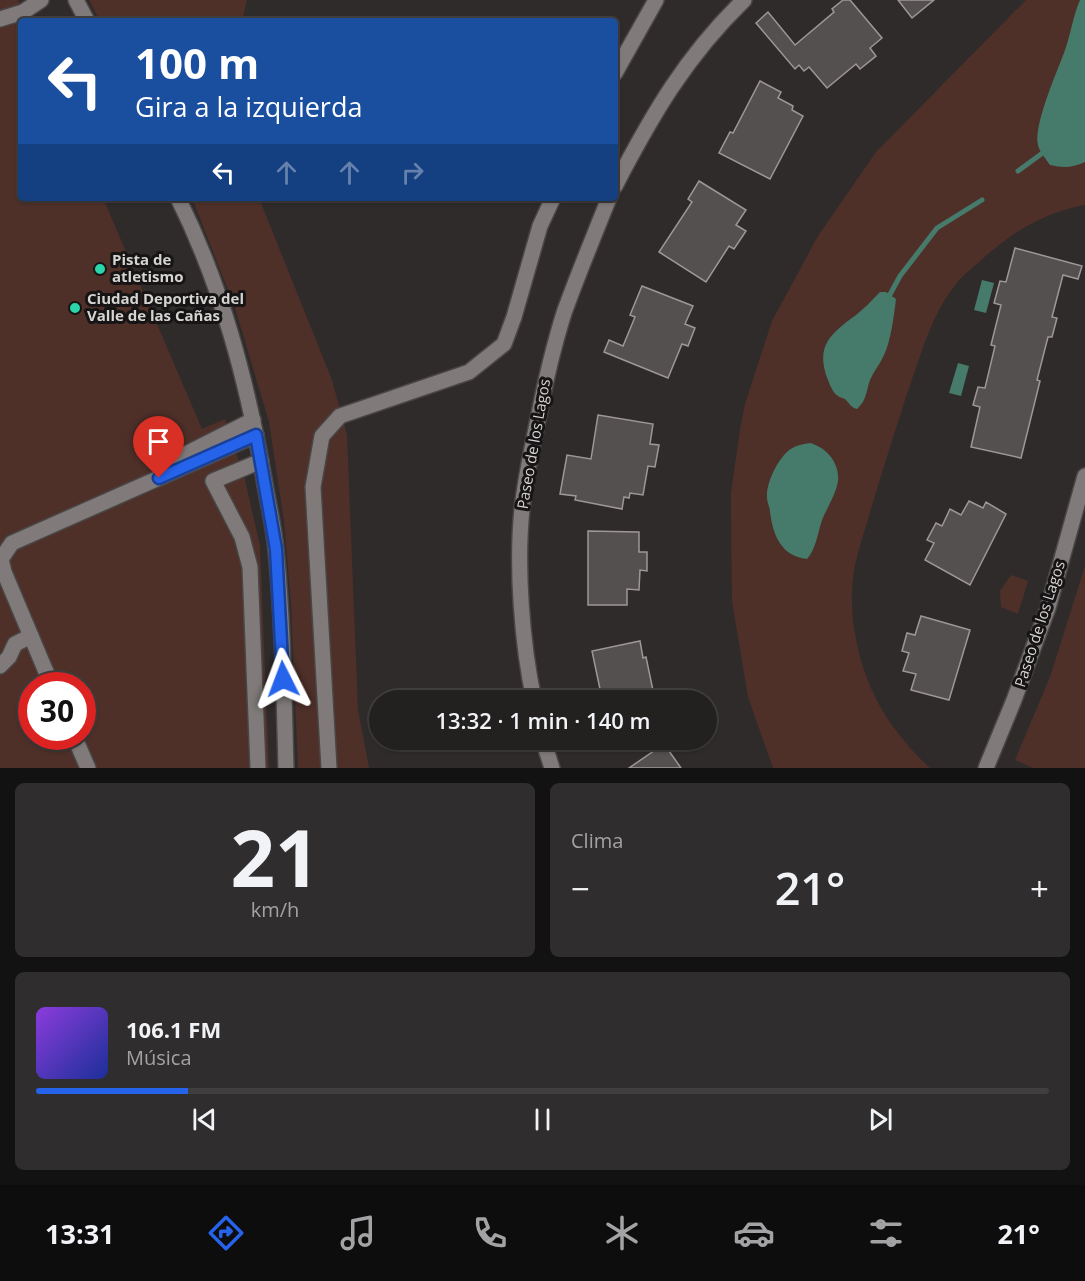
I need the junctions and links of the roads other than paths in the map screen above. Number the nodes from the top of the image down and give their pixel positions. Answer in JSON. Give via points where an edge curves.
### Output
{"nodes":[{"id":1,"x":41,"y":0,"type":"edge"},
{"id":2,"x":76,"y":0,"type":"edge"},
{"id":3,"x":656,"y":0,"type":"edge"},
{"id":4,"x":744,"y":0,"type":"edge"},
{"id":5,"x":85,"y":18,"type":"edge"},
{"id":6,"x":0,"y":19,"type":"edge"},
{"id":7,"x":618,"y":68,"type":"edge"},
{"id":8,"x":618,"y":181,"type":"edge"},
{"id":9,"x":179,"y":201,"type":"edge"},
{"id":10,"x":552,"y":201,"type":"edge"},
{"id":11,"x":608,"y":201,"type":"edge"},
{"id":12,"x":255,"y":428,"type":"junction"},
{"id":13,"x":201,"y":459,"type":"junction"},
{"id":14,"x":261,"y":461,"type":"junction"},
{"id":15,"x":1085,"y":476,"type":"edge"},
{"id":16,"x":213,"y":481,"type":"junction"},
{"id":17,"x":0,"y":543,"type":"edge"},
{"id":18,"x":31,"y":636,"type":"junction"},
{"id":19,"x":0,"y":666,"type":"edge"},
{"id":20,"x":46,"y":672,"type":"edge"},
{"id":21,"x":532,"y":690,"type":"edge"},
{"id":22,"x":80,"y":750,"type":"edge"},
{"id":23,"x":546,"y":750,"type":"edge"},
{"id":24,"x":88,"y":768,"type":"edge"},
{"id":25,"x":258,"y":768,"type":"edge"},
{"id":26,"x":286,"y":768,"type":"edge"},
{"id":27,"x":329,"y":768,"type":"edge"},
{"id":28,"x":552,"y":768,"type":"edge"},
{"id":29,"x":987,"y":768,"type":"edge"}],
"edges":[{"from":1,"to":6,"type":"street","via":[[23,12]]},
{"from":2,"to":5,"type":"street"},
{"from":3,"to":7,"type":"street"},
{"from":4,"to":8,"type":"street","via":[[667,91]]},
{"from":9,"to":12,"type":"street","via":[[213,274]]},
{"from":10,"to":27,"type":"street","via":[[540,226],[504,344],[469,372],[340,416],[322,436],[313,487]]},
{"from":11,"to":21,"type":"street","name":"Paseo de los Lagos","via":[[580,269],[548,370],[522,510],[522,619]]},
{"from":12,"to":13,"type":"street"},
{"from":12,"to":14,"type":"street"},
{"from":12,"to":17,"type":"street","via":[[219,439]]},
{"from":13,"to":16,"type":"street"},
{"from":13,"to":18,"type":"street","via":[[12,543],[1,560]]},
{"from":14,"to":16,"type":"street"},
{"from":14,"to":26,"type":"street","via":[[276,549]]},
{"from":15,"to":29,"type":"street","name":"Paseo de los Lagos","via":[[1048,608]]},
{"from":16,"to":25,"type":"street","via":[[242,537],[250,567]]},
{"from":18,"to":19,"type":"street","via":[[15,644]]},
{"from":18,"to":20,"type":"street"},
{"from":22,"to":24,"type":"street"},
{"from":23,"to":28,"type":"street"}]}
